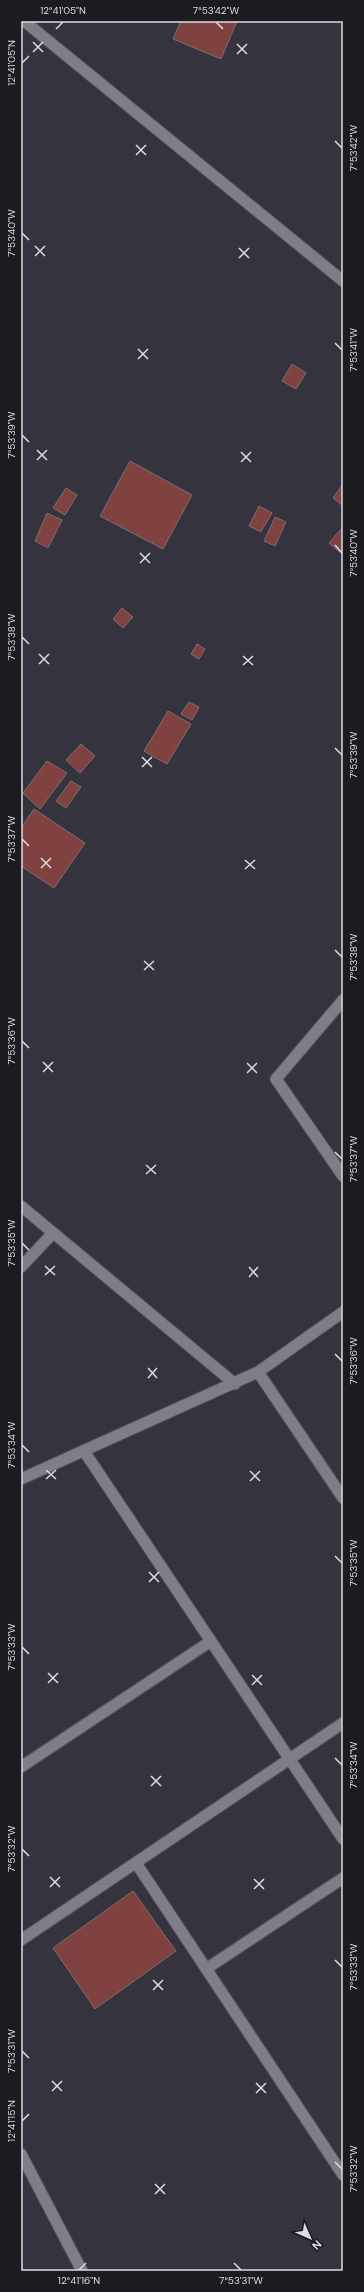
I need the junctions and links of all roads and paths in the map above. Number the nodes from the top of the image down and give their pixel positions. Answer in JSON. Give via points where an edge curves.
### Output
{"nodes":[{"id":1,"x":22,"y":22,"type":"edge"},
{"id":2,"x":343,"y":280,"type":"edge"},
{"id":3,"x":343,"y":1000,"type":"edge"},
{"id":4,"x":343,"y":1176,"type":"edge"},
{"id":5,"x":21,"y":1206,"type":"edge"},
{"id":6,"x":54,"y":1233,"type":"junction"},
{"id":7,"x":21,"y":1267,"type":"edge"},
{"id":8,"x":343,"y":1312,"type":"edge"},
{"id":9,"x":258,"y":1372,"type":"junction"},
{"id":10,"x":235,"y":1384,"type":"junction"},
{"id":11,"x":84,"y":1451,"type":"junction"},
{"id":12,"x":21,"y":1479,"type":"edge"},
{"id":13,"x":343,"y":1498,"type":"edge"},
{"id":14,"x":211,"y":1641,"type":"junction"},
{"id":15,"x":343,"y":1723,"type":"edge"},
{"id":16,"x":290,"y":1759,"type":"junction"},
{"id":17,"x":21,"y":1767,"type":"edge"},
{"id":18,"x":343,"y":1839,"type":"edge"},
{"id":19,"x":136,"y":1863,"type":"junction"},
{"id":20,"x":343,"y":1878,"type":"edge"},
{"id":21,"x":21,"y":1940,"type":"edge"},
{"id":22,"x":206,"y":1969,"type":"junction"},
{"id":23,"x":21,"y":2154,"type":"edge"},
{"id":24,"x":343,"y":2175,"type":"edge"},
{"id":25,"x":82,"y":2271,"type":"edge"}],
"edges":[{"from":1,"to":2,"type":"street"},
{"from":3,"to":4,"type":"street","via":[[276,1079]]},
{"from":5,"to":6,"type":"street"},
{"from":6,"to":7,"type":"street"},
{"from":6,"to":10,"type":"street"},
{"from":8,"to":9,"type":"street"},
{"from":9,"to":10,"type":"street"},
{"from":9,"to":13,"type":"street"},
{"from":10,"to":11,"type":"street"},
{"from":11,"to":12,"type":"street"},
{"from":11,"to":14,"type":"street"},
{"from":14,"to":16,"type":"street"},
{"from":14,"to":17,"type":"street"},
{"from":15,"to":16,"type":"street"},
{"from":16,"to":18,"type":"street"},
{"from":16,"to":19,"type":"street"},
{"from":19,"to":21,"type":"street"},
{"from":19,"to":22,"type":"street"},
{"from":20,"to":22,"type":"street"},
{"from":22,"to":24,"type":"street"},
{"from":23,"to":25,"type":"street"}]}
